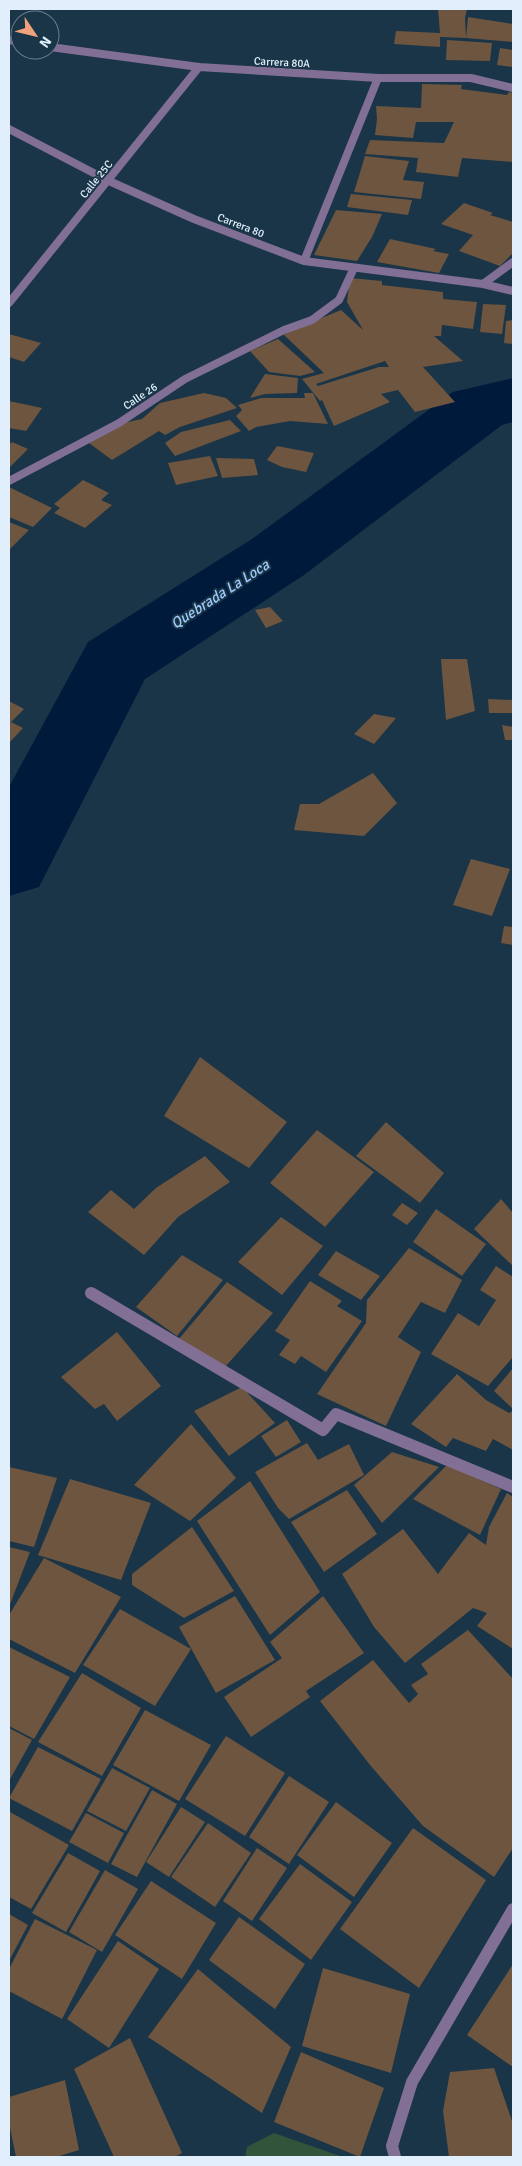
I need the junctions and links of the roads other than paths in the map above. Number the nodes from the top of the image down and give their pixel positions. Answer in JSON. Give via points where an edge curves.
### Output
{"nodes":[{"id":1,"x":60,"y":48,"type":"edge"},
{"id":2,"x":199,"y":67,"type":"junction"},
{"id":3,"x":378,"y":78,"type":"junction"},
{"id":4,"x":513,"y":88,"type":"edge"},
{"id":5,"x":9,"y":129,"type":"edge"},
{"id":6,"x":109,"y":181,"type":"junction"},
{"id":7,"x":304,"y":261,"type":"junction"},
{"id":8,"x":513,"y":262,"type":"edge"},
{"id":9,"x":354,"y":268,"type":"junction"},
{"id":10,"x":483,"y":284,"type":"junction"},
{"id":11,"x":513,"y":291,"type":"edge"},
{"id":12,"x":9,"y":303,"type":"edge"},
{"id":13,"x":9,"y":481,"type":"edge"},
{"id":14,"x":91,"y":1293,"type":"dead end"},
{"id":15,"x":513,"y":1487,"type":"edge"},
{"id":16,"x":513,"y":1909,"type":"edge"},
{"id":17,"x":395,"y":2157,"type":"edge"}],
"edges":[{"from":1,"to":2,"type":"street","name":"Carrera 80A"},
{"from":2,"to":3,"type":"street","name":"Carrera 80A"},
{"from":2,"to":6,"type":"street","name":"Calle 25C"},
{"from":3,"to":4,"type":"street","name":"Carrera 80A","via":[[471,78]]},
{"from":3,"to":7,"type":"street"},
{"from":5,"to":6,"type":"street","name":"Carrera 80"},
{"from":6,"to":7,"type":"street","name":"Carrera 80","via":[[194,219]]},
{"from":6,"to":12,"type":"street","name":"Calle 25C"},
{"from":7,"to":9,"type":"street","name":"Carrera 80"},
{"from":8,"to":10,"type":"street"},
{"from":9,"to":10,"type":"street","name":"Carrera 80"},
{"from":9,"to":13,"type":"street","name":"Calle 26","via":[[339,300],[312,320],[284,330],[185,379],[119,423]]},
{"from":10,"to":11,"type":"street","name":"Carrera 80"},
{"from":14,"to":15,"type":"street","via":[[322,1430],[336,1414]]},
{"from":16,"to":17,"type":"street","via":[[412,2082],[392,2146]]}]}
